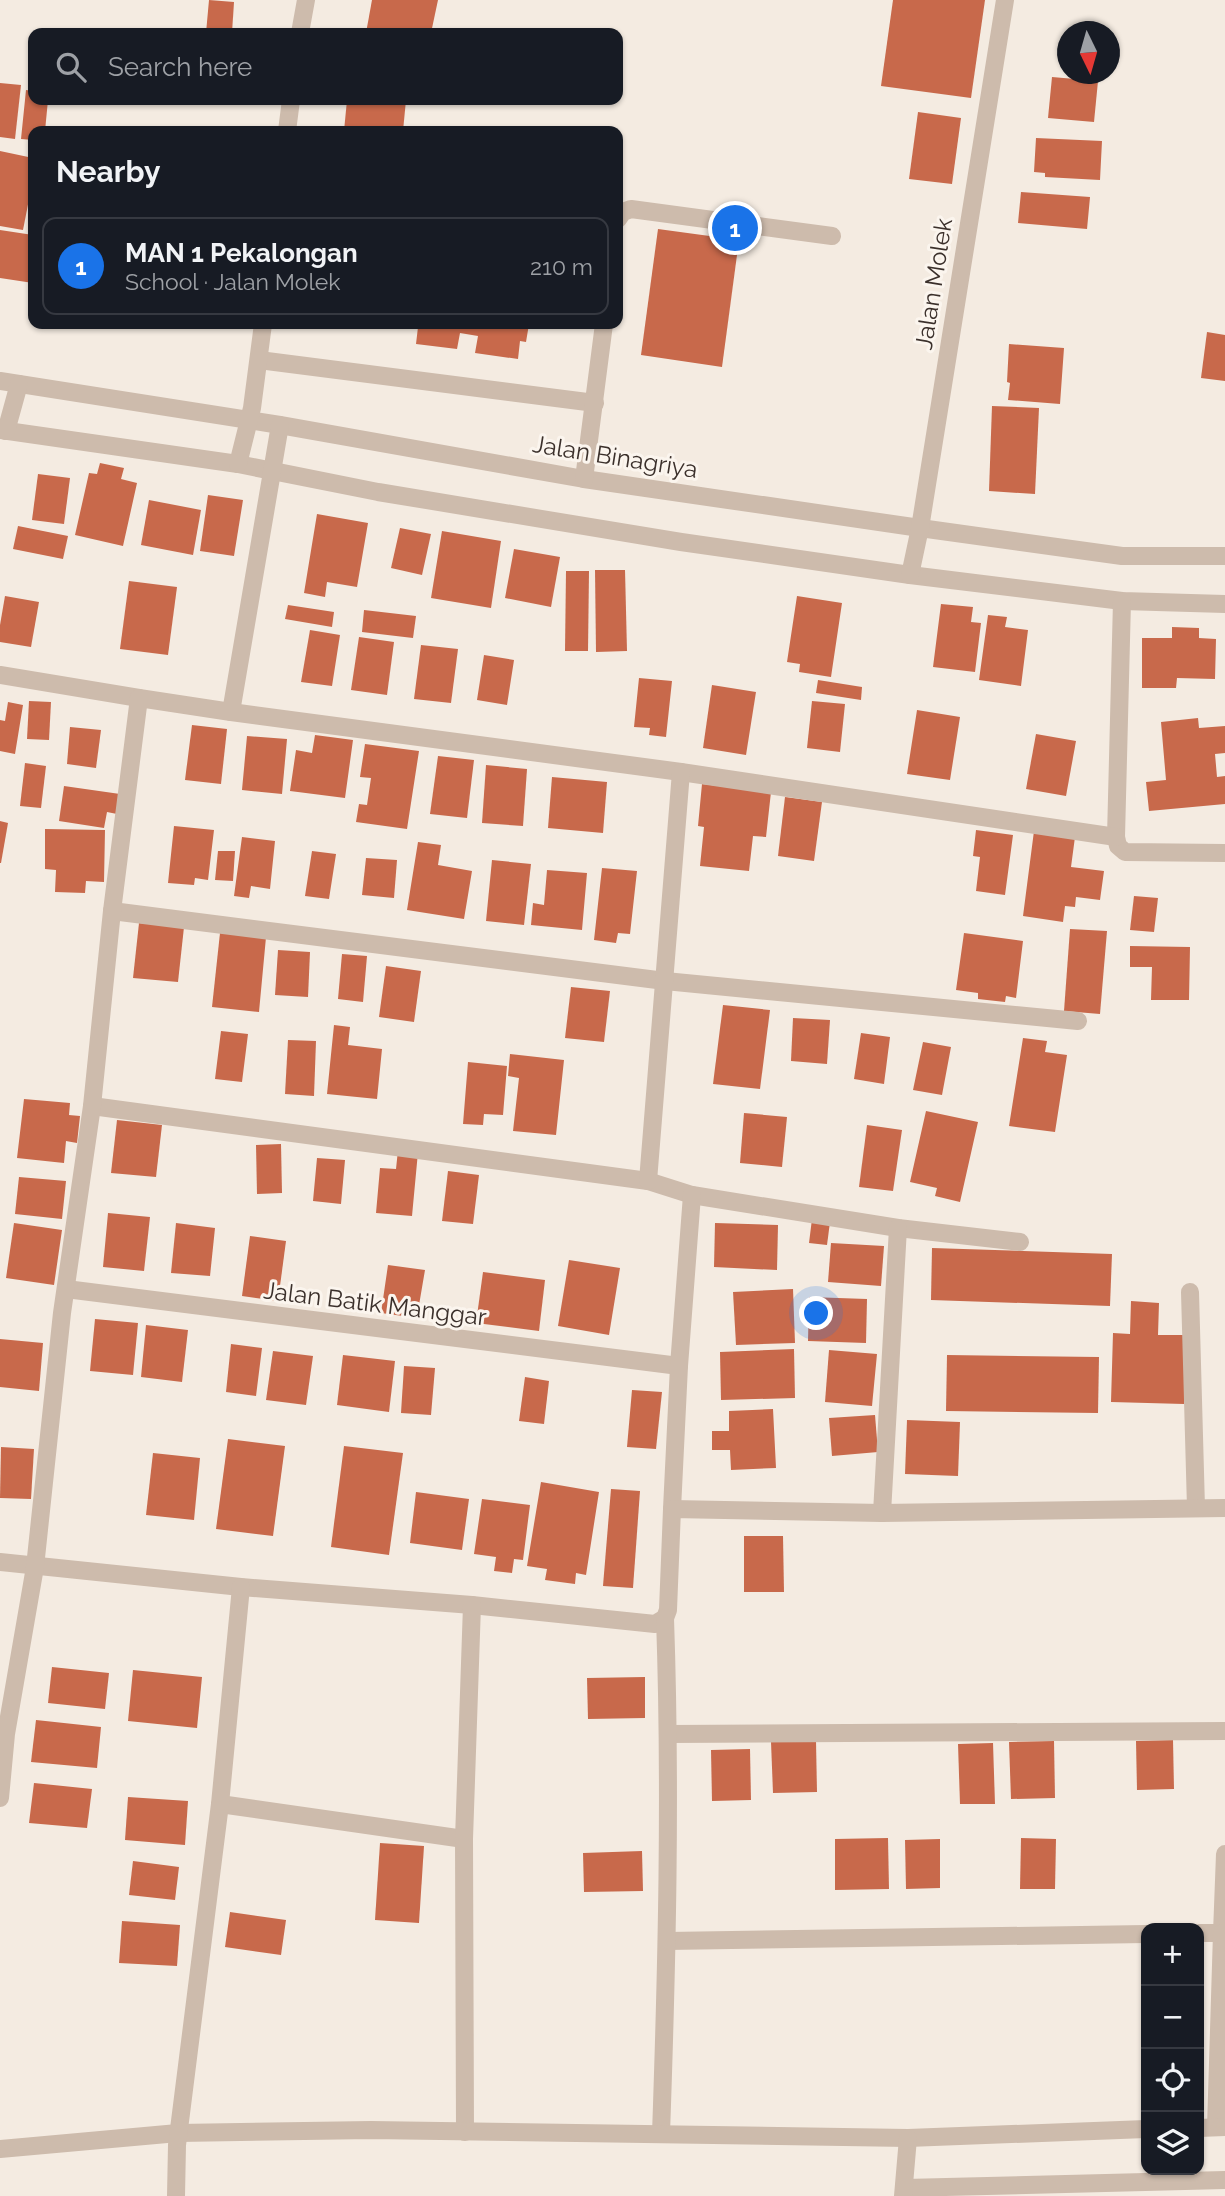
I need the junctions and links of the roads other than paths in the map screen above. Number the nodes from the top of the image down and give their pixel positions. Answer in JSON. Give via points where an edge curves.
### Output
{"nodes":[{"id":1,"x":306,"y":0,"type":"edge"},
{"id":2,"x":1005,"y":0,"type":"edge"},
{"id":3,"x":300,"y":28,"type":"edge"},
{"id":4,"x":290,"y":105,"type":"edge"},
{"id":5,"x":288,"y":126,"type":"edge"},
{"id":6,"x":623,"y":212,"type":"edge"},
{"id":7,"x":832,"y":236,"type":"dead end"},
{"id":8,"x":262,"y":329,"type":"edge"},
{"id":9,"x":603,"y":329,"type":"edge"},
{"id":10,"x":259,"y":360,"type":"junction"},
{"id":11,"x":0,"y":381,"type":"edge"},
{"id":12,"x":19,"y":384,"type":"junction"},
{"id":13,"x":595,"y":403,"type":"junction"},
{"id":14,"x":252,"y":406,"type":"junction"},
{"id":15,"x":280,"y":425,"type":"junction"},
{"id":16,"x":3,"y":430,"type":"edge"},
{"id":17,"x":238,"y":464,"type":"junction"},
{"id":18,"x":273,"y":471,"type":"junction"},
{"id":19,"x":585,"y":474,"type":"junction"},
{"id":20,"x":920,"y":528,"type":"junction"},
{"id":21,"x":1225,"y":556,"type":"edge"},
{"id":22,"x":910,"y":575,"type":"junction"},
{"id":23,"x":1122,"y":601,"type":"junction"},
{"id":24,"x":1225,"y":604,"type":"edge"},
{"id":25,"x":0,"y":675,"type":"edge"},
{"id":26,"x":139,"y":698,"type":"junction"},
{"id":27,"x":231,"y":712,"type":"junction"},
{"id":28,"x":681,"y":772,"type":"junction"},
{"id":29,"x":1116,"y":837,"type":"junction"},
{"id":30,"x":1225,"y":853,"type":"edge"},
{"id":31,"x":112,"y":911,"type":"junction"},
{"id":32,"x":666,"y":981,"type":"junction"},
{"id":33,"x":1078,"y":1021,"type":"dead end"},
{"id":34,"x":92,"y":1106,"type":"junction"},
{"id":35,"x":648,"y":1181,"type":"junction"},
{"id":36,"x":692,"y":1195,"type":"junction"},
{"id":37,"x":898,"y":1228,"type":"junction"},
{"id":38,"x":1020,"y":1242,"type":"dead end"},
{"id":39,"x":65,"y":1289,"type":"junction"},
{"id":40,"x":1190,"y":1292,"type":"dead end"},
{"id":41,"x":679,"y":1366,"type":"junction"},
{"id":42,"x":1196,"y":1508,"type":"junction"},
{"id":43,"x":1225,"y":1508,"type":"edge"},
{"id":44,"x":672,"y":1509,"type":"junction"},
{"id":45,"x":882,"y":1513,"type":"junction"},
{"id":46,"x":0,"y":1562,"type":"edge"},
{"id":47,"x":35,"y":1567,"type":"junction"},
{"id":48,"x":242,"y":1587,"type":"junction"},
{"id":49,"x":472,"y":1605,"type":"junction"},
{"id":50,"x":665,"y":1618,"type":"junction"},
{"id":51,"x":1225,"y":1731,"type":"edge"},
{"id":52,"x":669,"y":1734,"type":"junction"},
{"id":53,"x":0,"y":1798,"type":"edge"},
{"id":54,"x":220,"y":1804,"type":"junction"},
{"id":55,"x":464,"y":1839,"type":"junction"},
{"id":56,"x":1225,"y":1854,"type":"edge"},
{"id":57,"x":1204,"y":1933,"type":"edge"},
{"id":58,"x":1224,"y":1933,"type":"edge"},
{"id":59,"x":1141,"y":1934,"type":"edge"},
{"id":60,"x":667,"y":1941,"type":"junction"},
{"id":61,"x":1213,"y":2127,"type":"edge"},
{"id":62,"x":1141,"y":2129,"type":"edge"},
{"id":63,"x":465,"y":2132,"type":"junction"},
{"id":64,"x":661,"y":2134,"type":"junction"},
{"id":65,"x":908,"y":2138,"type":"junction"},
{"id":66,"x":177,"y":2139,"type":"junction"},
{"id":67,"x":0,"y":2149,"type":"edge"},
{"id":68,"x":1225,"y":2180,"type":"edge"},
{"id":69,"x":905,"y":2187,"type":"edge"},
{"id":70,"x":176,"y":2196,"type":"edge"}],
"edges":[{"from":1,"to":3,"type":"street"},
{"from":2,"to":20,"type":"street","name":"Jalan Molek"},
{"from":4,"to":5,"type":"street"},
{"from":6,"to":7,"type":"street","via":[[631,209]]},
{"from":8,"to":10,"type":"street"},
{"from":9,"to":13,"type":"street"},
{"from":10,"to":13,"type":"street"},
{"from":10,"to":14,"type":"street"},
{"from":11,"to":12,"type":"street","name":"Jalan Binagriya"},
{"from":12,"to":14,"type":"street","name":"Jalan Binagriya"},
{"from":12,"to":16,"type":"street"},
{"from":13,"to":19,"type":"street"},
{"from":14,"to":15,"type":"street","name":"Jalan Binagriya"},
{"from":14,"to":17,"type":"street"},
{"from":15,"to":18,"type":"street"},
{"from":15,"to":19,"type":"street","name":"Jalan Binagriya"},
{"from":16,"to":17,"type":"street"},
{"from":17,"to":18,"type":"street"},
{"from":18,"to":22,"type":"street","via":[[681,542]]},
{"from":18,"to":27,"type":"street"},
{"from":19,"to":20,"type":"street","name":"Jalan Binagriya"},
{"from":20,"to":21,"type":"street","name":"Jalan Binagriya","via":[[1122,556]]},
{"from":20,"to":22,"type":"street","name":"Jalan Molek"},
{"from":22,"to":23,"type":"street"},
{"from":23,"to":24,"type":"street"},
{"from":23,"to":29,"type":"street"},
{"from":25,"to":26,"type":"street"},
{"from":26,"to":27,"type":"street"},
{"from":26,"to":31,"type":"street"},
{"from":27,"to":28,"type":"street"},
{"from":28,"to":29,"type":"street"},
{"from":28,"to":32,"type":"street"},
{"from":29,"to":30,"type":"street","via":[[1125,852]]},
{"from":31,"to":32,"type":"street"},
{"from":31,"to":34,"type":"street"},
{"from":32,"to":33,"type":"street"},
{"from":32,"to":35,"type":"street"},
{"from":34,"to":35,"type":"street"},
{"from":34,"to":39,"type":"street"},
{"from":35,"to":36,"type":"street"},
{"from":36,"to":37,"type":"street"},
{"from":36,"to":41,"type":"street"},
{"from":37,"to":38,"type":"street"},
{"from":37,"to":45,"type":"street"},
{"from":39,"to":41,"type":"street","name":"Jalan Batik Manggar"},
{"from":39,"to":47,"type":"street"},
{"from":40,"to":42,"type":"street"},
{"from":41,"to":44,"type":"street"},
{"from":42,"to":43,"type":"street"},
{"from":42,"to":45,"type":"street"},
{"from":44,"to":45,"type":"street"},
{"from":44,"to":50,"type":"street"},
{"from":46,"to":47,"type":"street"},
{"from":47,"to":48,"type":"street"},
{"from":47,"to":53,"type":"street","via":[[6,1734]]},
{"from":48,"to":49,"type":"street"},
{"from":48,"to":54,"type":"street"},
{"from":49,"to":50,"type":"street","via":[[655,1624]]},
{"from":49,"to":55,"type":"street"},
{"from":50,"to":52,"type":"street"},
{"from":51,"to":52,"type":"street"},
{"from":52,"to":60,"type":"street"},
{"from":54,"to":55,"type":"street"},
{"from":54,"to":66,"type":"street"},
{"from":55,"to":63,"type":"street"},
{"from":56,"to":58,"type":"street"},
{"from":57,"to":58,"type":"street"},
{"from":58,"to":61,"type":"street"},
{"from":59,"to":60,"type":"street"},
{"from":60,"to":64,"type":"street"},
{"from":62,"to":65,"type":"street"},
{"from":63,"to":64,"type":"street"},
{"from":63,"to":66,"type":"street","via":[[371,2130]]},
{"from":64,"to":65,"type":"street"},
{"from":65,"to":69,"type":"street"},
{"from":66,"to":67,"type":"street"},
{"from":66,"to":70,"type":"street"},
{"from":68,"to":69,"type":"street"}]}
